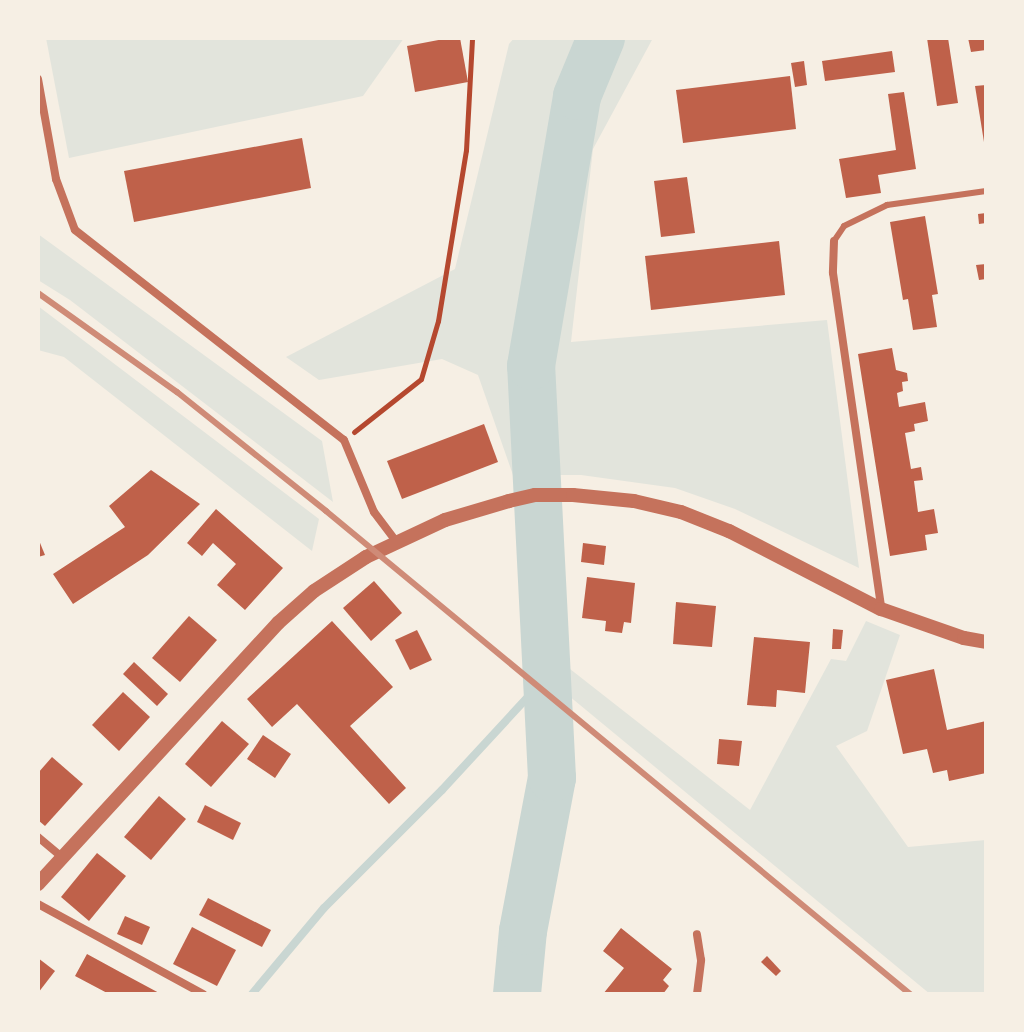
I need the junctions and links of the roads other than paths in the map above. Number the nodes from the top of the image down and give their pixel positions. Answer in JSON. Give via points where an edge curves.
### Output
{"nodes":[{"id":1,"x":38,"y":79,"type":"edge"},
{"id":2,"x":986,"y":191,"type":"edge"},
{"id":3,"x":834,"y":241,"type":"joint"},
{"id":4,"x":397,"y":542,"type":"junction"},
{"id":5,"x":881,"y":609,"type":"junction"},
{"id":6,"x":986,"y":642,"type":"edge"},
{"id":7,"x":38,"y":837,"type":"edge"},
{"id":8,"x":61,"y":856,"type":"junction"},
{"id":9,"x":38,"y":884,"type":"edge"},
{"id":10,"x":38,"y":904,"type":"edge"},
{"id":11,"x":697,"y":934,"type":"dead end"},
{"id":12,"x":203,"y":994,"type":"edge"},
{"id":13,"x":697,"y":994,"type":"edge"}],
"edges":[{"from":1,"to":4,"type":"street","via":[[56,179],[75,230],[344,440],[374,512]]},
{"from":2,"to":3,"type":"lane","via":[[887,205],[844,226]]},
{"from":3,"to":5,"type":"street","via":[[833,273]]},
{"from":4,"to":5,"type":"street","via":[[445,520],[535,495],[634,501],[729,531]]},
{"from":4,"to":8,"type":"street","via":[[314,591],[278,623]]},
{"from":5,"to":6,"type":"street"},
{"from":7,"to":8,"type":"street"},
{"from":8,"to":9,"type":"street"},
{"from":10,"to":12,"type":"street"},
{"from":11,"to":13,"type":"street"}]}
